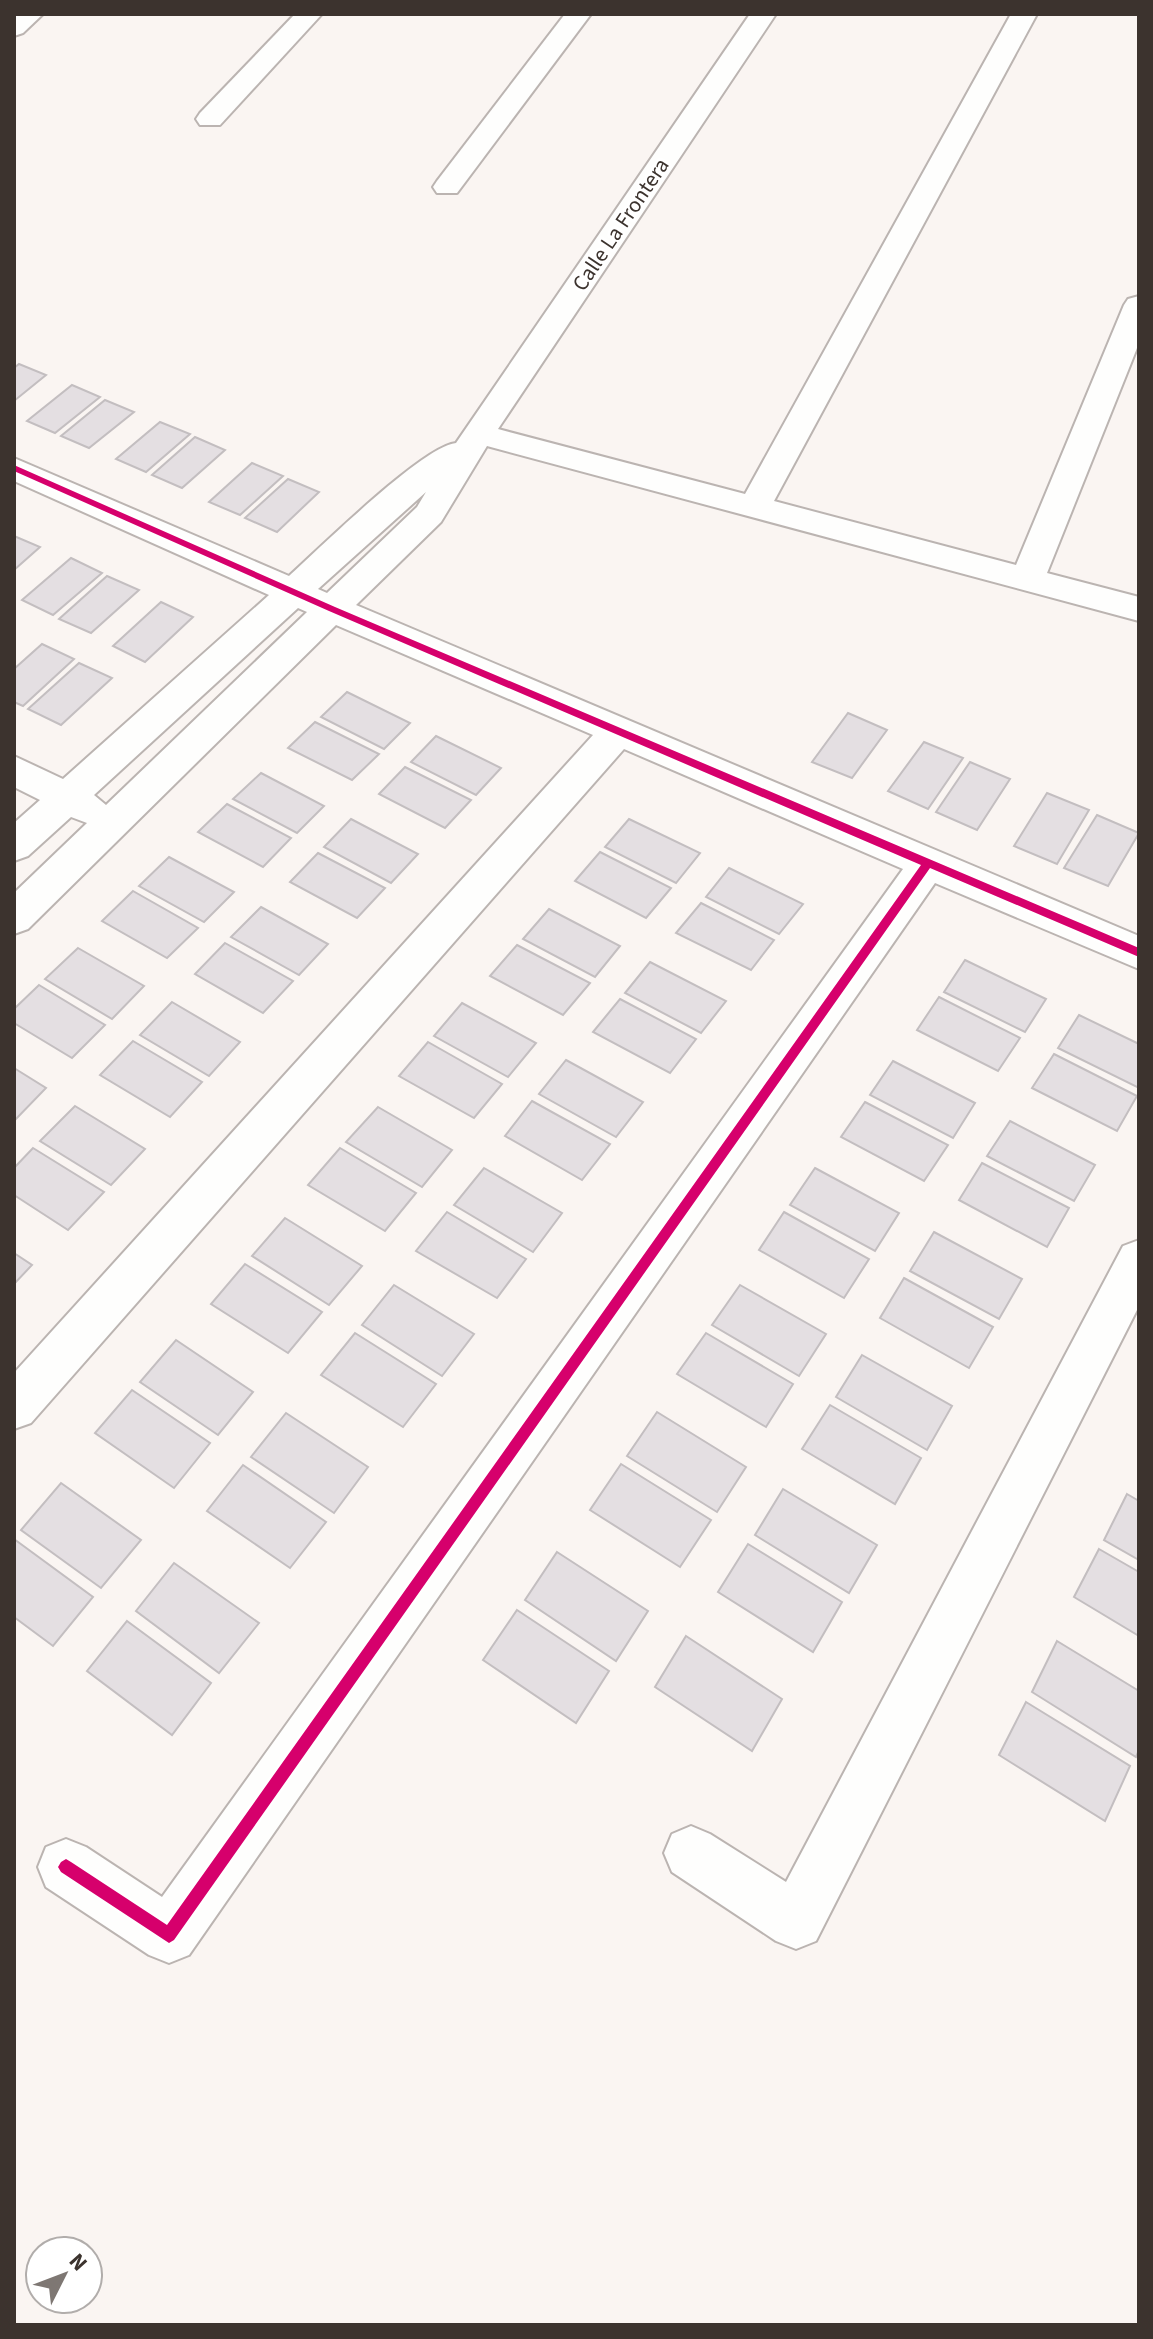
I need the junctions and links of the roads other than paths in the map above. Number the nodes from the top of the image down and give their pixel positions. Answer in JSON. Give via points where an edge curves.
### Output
{"nodes":[{"id":1,"x":30,"y":14,"type":"edge"},
{"id":2,"x":309,"y":14,"type":"edge"},
{"id":3,"x":578,"y":14,"type":"edge"},
{"id":4,"x":763,"y":14,"type":"edge"},
{"id":5,"x":1024,"y":14,"type":"edge"},
{"id":6,"x":14,"y":28,"type":"edge"},
{"id":7,"x":210,"y":119,"type":"dead end"},
{"id":8,"x":447,"y":187,"type":"dead end"},
{"id":9,"x":1139,"y":305,"type":"edge"},
{"id":10,"x":478,"y":434,"type":"junction"},
{"id":11,"x":14,"y":468,"type":"edge"},
{"id":12,"x":754,"y":507,"type":"junction"},
{"id":13,"x":1027,"y":579,"type":"junction"},
{"id":14,"x":294,"y":592,"type":"junction"},
{"id":15,"x":332,"y":609,"type":"junction"},
{"id":16,"x":1139,"y":609,"type":"edge"},
{"id":17,"x":618,"y":731,"type":"junction"},
{"id":18,"x":14,"y":770,"type":"edge"},
{"id":19,"x":68,"y":797,"type":"junction"},
{"id":20,"x":112,"y":823,"type":"junction"},
{"id":21,"x":14,"y":846,"type":"edge"},
{"id":22,"x":928,"y":863,"type":"junction"},
{"id":23,"x":14,"y":918,"type":"edge"},
{"id":24,"x":1139,"y":953,"type":"edge"},
{"id":25,"x":1139,"y":1260,"type":"edge"},
{"id":26,"x":14,"y":1407,"type":"edge"},
{"id":27,"x":691,"y":1853,"type":"dead end"},
{"id":28,"x":66,"y":1867,"type":"dead end"}],
"edges":[{"from":1,"to":6,"type":"street"},
{"from":2,"to":7,"type":"street"},
{"from":3,"to":8,"type":"street"},
{"from":4,"to":10,"type":"street","name":"Calle La Frontera"},
{"from":5,"to":12,"type":"street"},
{"from":9,"to":13,"type":"street"},
{"from":10,"to":12,"type":"street"},
{"from":10,"to":14,"type":"street","via":[[397,498]]},
{"from":10,"to":15,"type":"street","via":[[429,514]]},
{"from":11,"to":14,"type":"street"},
{"from":12,"to":13,"type":"street"},
{"from":13,"to":16,"type":"street"},
{"from":14,"to":15,"type":"street"},
{"from":14,"to":19,"type":"street"},
{"from":15,"to":17,"type":"street"},
{"from":15,"to":20,"type":"street"},
{"from":17,"to":22,"type":"street"},
{"from":17,"to":26,"type":"street"},
{"from":18,"to":19,"type":"street"},
{"from":19,"to":20,"type":"street"},
{"from":19,"to":21,"type":"street"},
{"from":20,"to":23,"type":"street"},
{"from":22,"to":24,"type":"street"},
{"from":22,"to":28,"type":"street","via":[[169,1935]]},
{"from":25,"to":27,"type":"street","via":[[796,1921]]}]}
